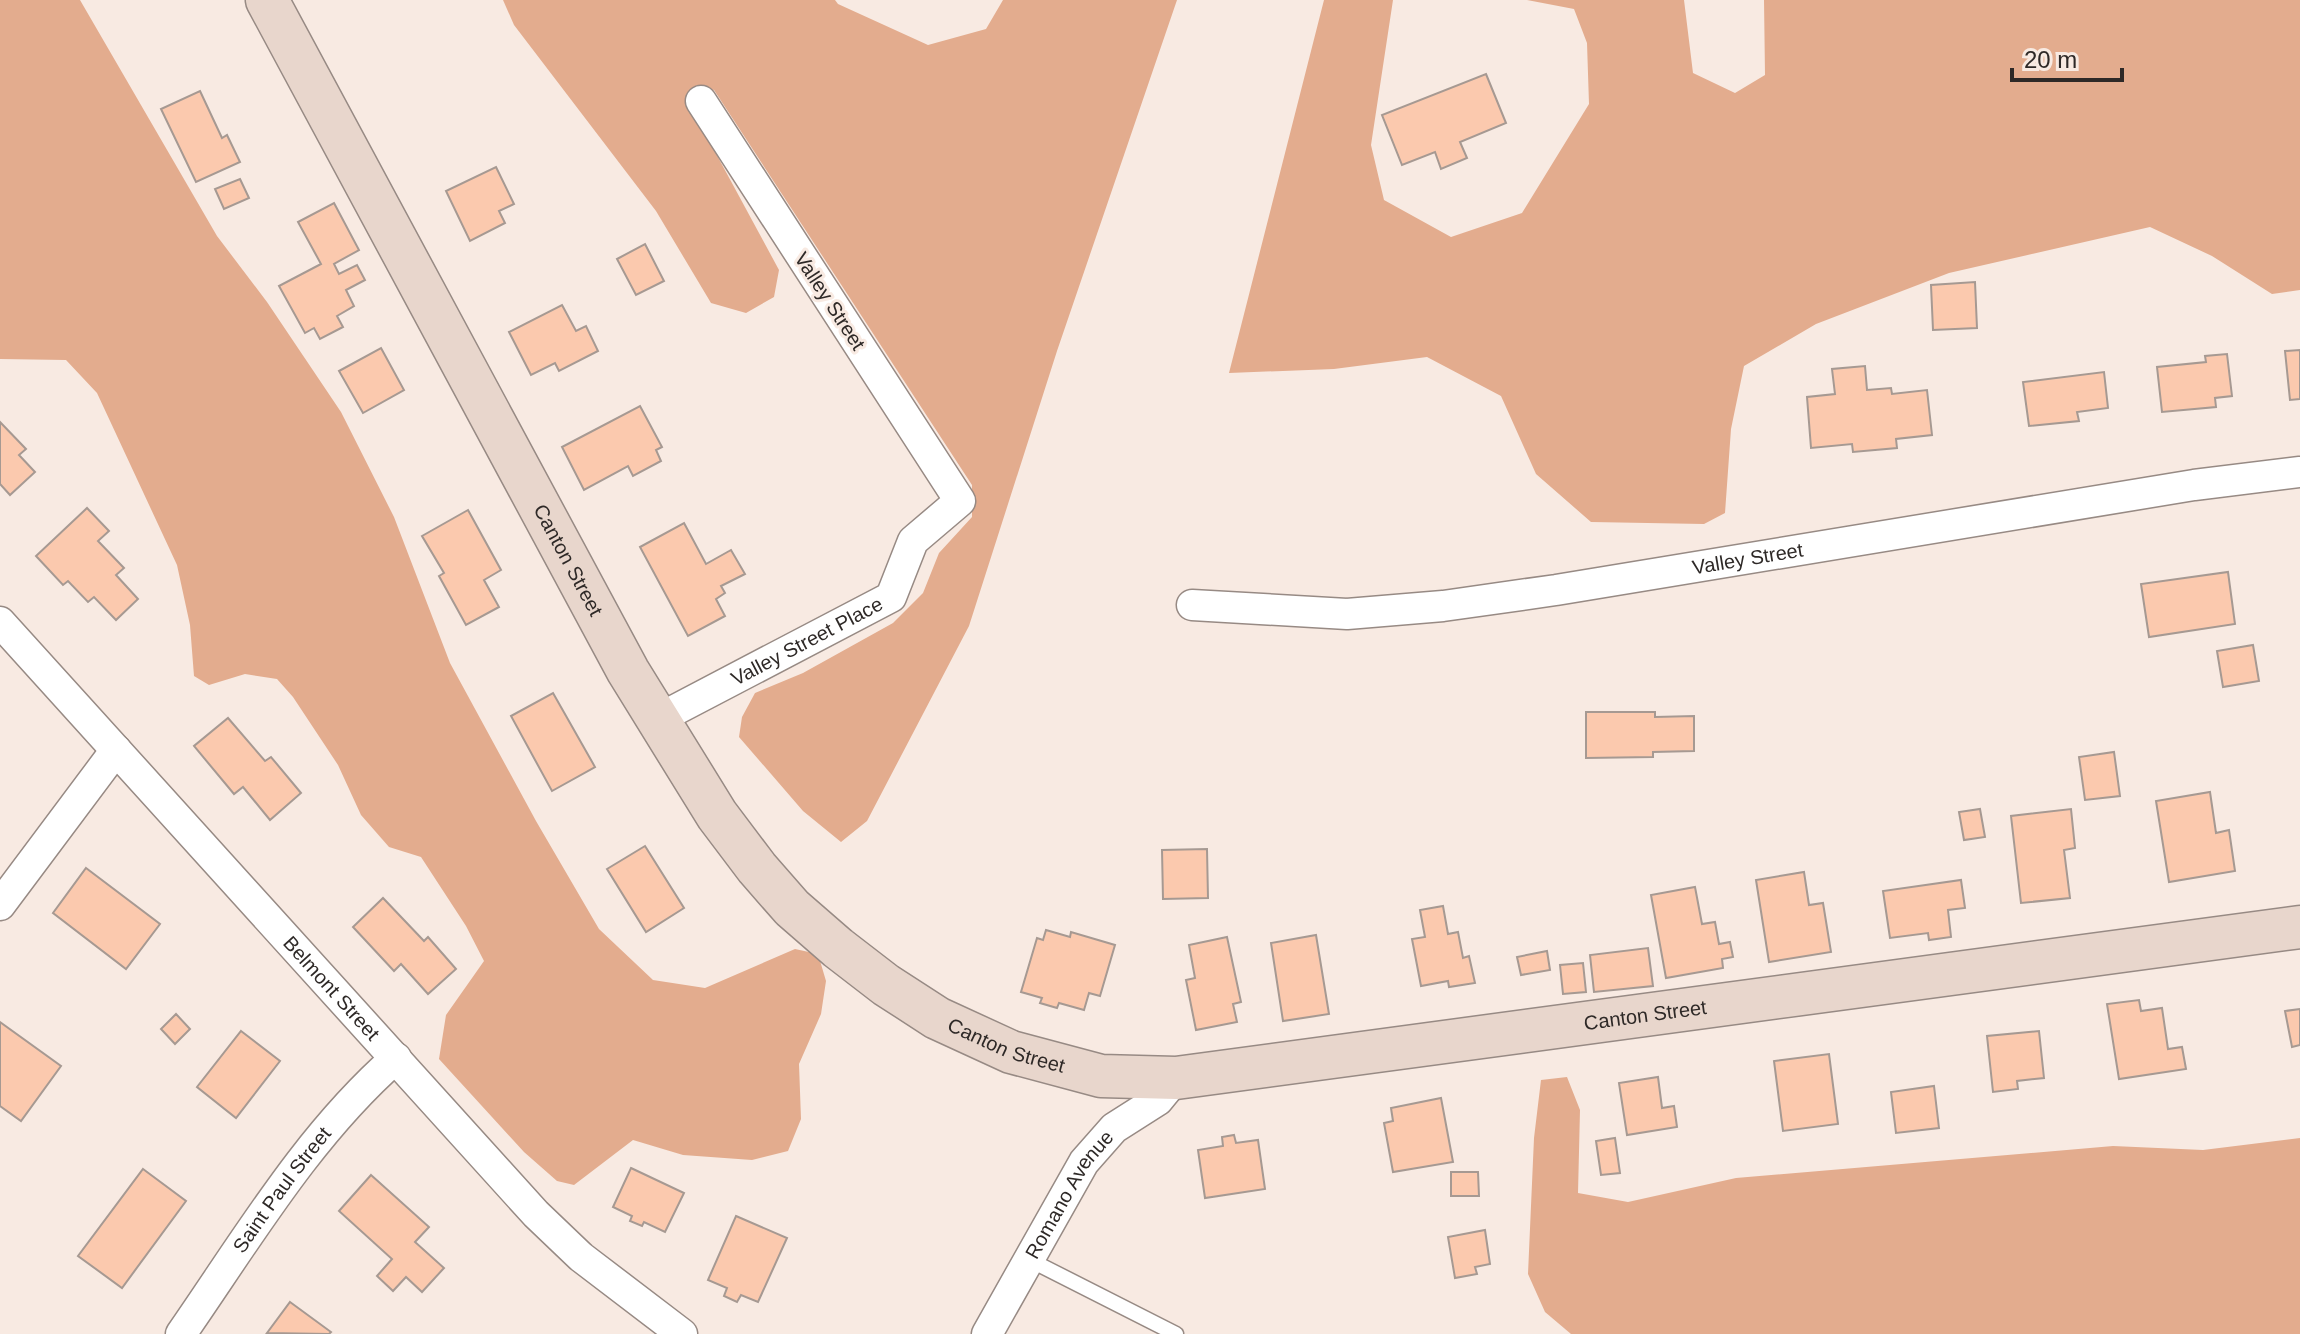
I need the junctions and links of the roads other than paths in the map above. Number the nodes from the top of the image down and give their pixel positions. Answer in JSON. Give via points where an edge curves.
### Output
{"nodes":[{"id":1,"x":267,"y":0,"type":"edge"},
{"id":2,"x":701,"y":101,"type":"dead end"},
{"id":3,"x":2300,"y":472,"type":"edge"},
{"id":4,"x":960,"y":501,"type":"joint"},
{"id":5,"x":1192,"y":605,"type":"dead end"},
{"id":6,"x":0,"y":622,"type":"edge"},
{"id":7,"x":658,"y":719,"type":"junction"},
{"id":8,"x":116,"y":750,"type":"junction"},
{"id":9,"x":0,"y":905,"type":"edge"},
{"id":10,"x":2300,"y":927,"type":"edge"},
{"id":11,"x":396,"y":1058,"type":"junction"},
{"id":12,"x":1176,"y":1078,"type":"junction"},
{"id":13,"x":1028,"y":1259,"type":"junction"},
{"id":14,"x":181,"y":1334,"type":"edge"},
{"id":15,"x":682,"y":1334,"type":"edge"},
{"id":16,"x":987,"y":1334,"type":"edge"},
{"id":17,"x":1176,"y":1334,"type":"edge"}],
"edges":[{"from":1,"to":7,"type":"street","name":"Canton Street"},
{"from":2,"to":4,"type":"street","name":"Valley Street"},
{"from":3,"to":5,"type":"street","name":"Valley Street","via":[[1443,606],[1347,614]]},
{"from":4,"to":7,"type":"street","name":"Valley Street Place","via":[[913,541],[891,597]]},
{"from":6,"to":8,"type":"street","name":"Belmont Street"},
{"from":7,"to":12,"type":"street","name":"Canton Street","via":[[717,815],[774,888],[886,985],[937,1018],[1011,1052],[1101,1076]]},
{"from":8,"to":9,"type":"street"},
{"from":8,"to":11,"type":"street","name":"Belmont Street"},
{"from":10,"to":12,"type":"street","name":"Canton Street"},
{"from":11,"to":14,"type":"street","name":"Saint Paul Street","via":[[311,1147]]},
{"from":11,"to":15,"type":"street","name":"Belmont Street","via":[[536,1214],[581,1257]]},
{"from":12,"to":13,"type":"street","name":"Romano Avenue","via":[[1158,1100],[1114,1128],[1084,1162]]},
{"from":13,"to":16,"type":"street","name":"Romano Avenue"},
{"from":13,"to":17,"type":"lane"}]}
